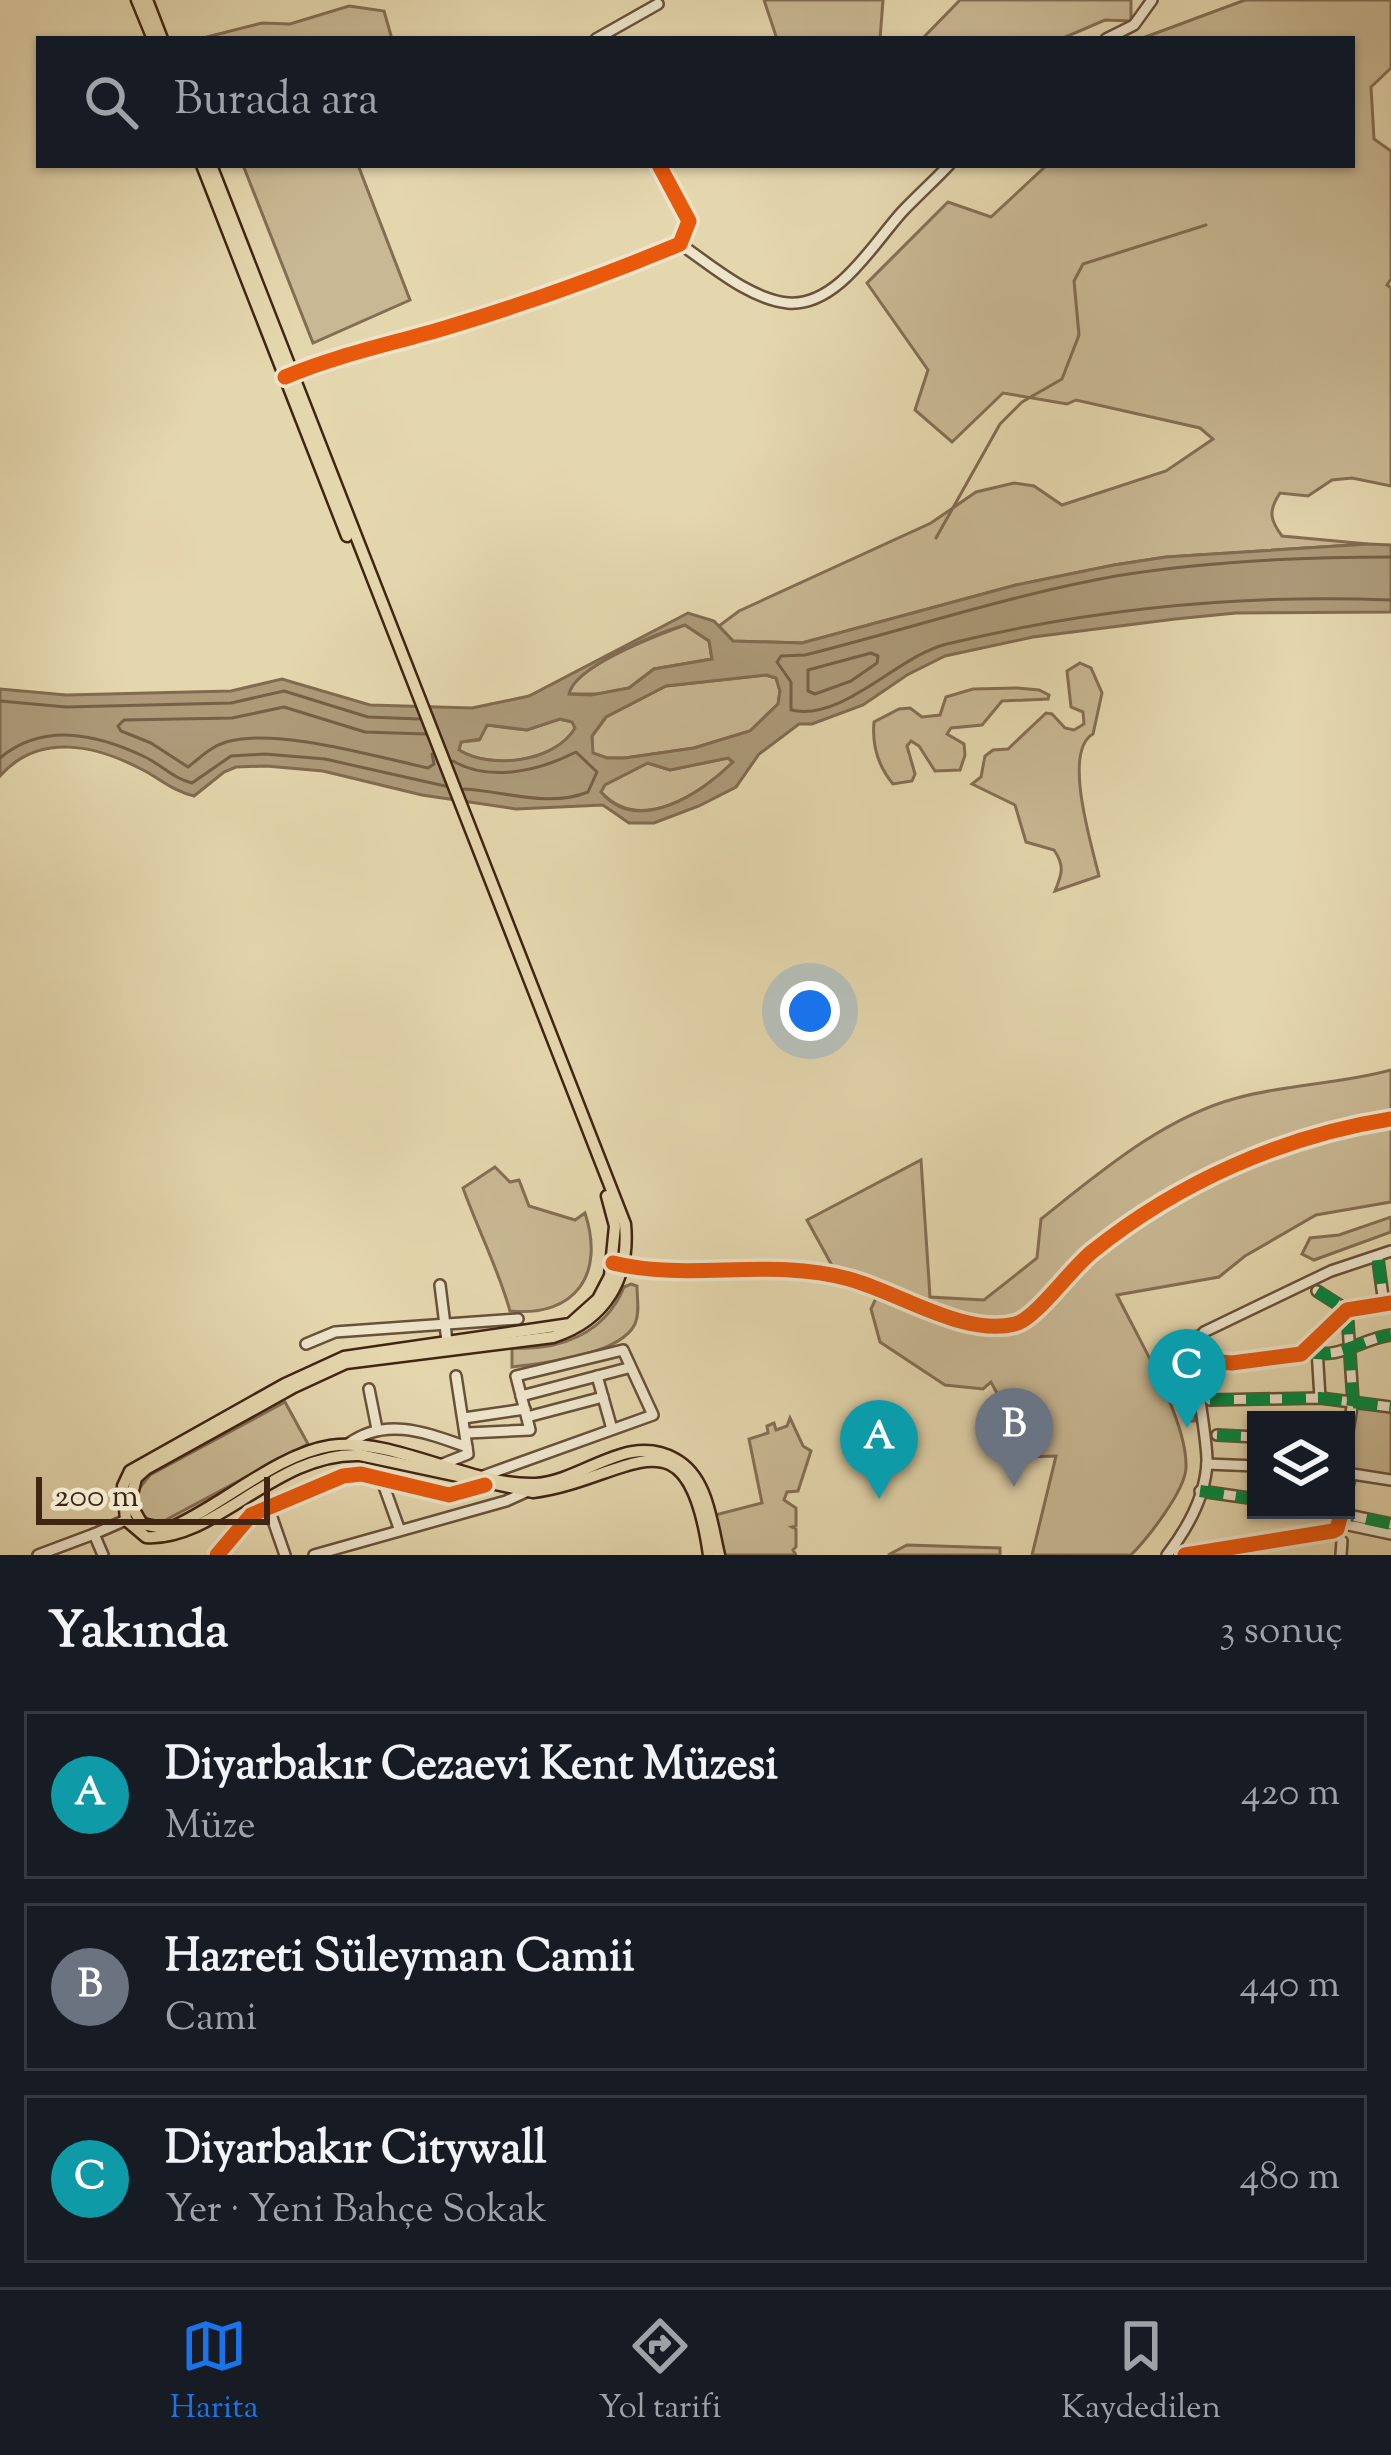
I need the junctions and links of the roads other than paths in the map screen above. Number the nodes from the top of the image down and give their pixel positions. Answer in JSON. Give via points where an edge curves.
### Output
{"nodes":[{"id":1,"x":137,"y":0,"type":"edge"},
{"id":2,"x":147,"y":0,"type":"edge"},
{"id":3,"x":1153,"y":0,"type":"edge"},
{"id":4,"x":658,"y":4,"type":"dead end"},
{"id":5,"x":152,"y":36,"type":"edge"},
{"id":6,"x":161,"y":36,"type":"edge"},
{"id":7,"x":601,"y":36,"type":"edge"},
{"id":8,"x":1112,"y":36,"type":"edge"},
{"id":9,"x":207,"y":168,"type":"edge"},
{"id":10,"x":661,"y":168,"type":"edge"},
{"id":11,"x":946,"y":168,"type":"edge"},
{"id":12,"x":680,"y":244,"type":"junction"},
{"id":13,"x":289,"y":375,"type":"junction"},
{"id":14,"x":1391,"y":1119,"type":"edge"},
{"id":15,"x":1391,"y":1252,"type":"edge"},
{"id":16,"x":1378,"y":1259,"type":"dead end"},
{"id":17,"x":619,"y":1264,"type":"junction"},
{"id":18,"x":1386,"y":1276,"type":"edge"},
{"id":19,"x":440,"y":1286,"type":"dead end"},
{"id":20,"x":1318,"y":1291,"type":"dead end"},
{"id":21,"x":1387,"y":1304,"type":"edge"},
{"id":22,"x":1347,"y":1310,"type":"junction"},
{"id":23,"x":518,"y":1319,"type":"dead end"},
{"id":24,"x":445,"y":1324,"type":"junction"},
{"id":25,"x":1391,"y":1335,"type":"edge"},
{"id":26,"x":447,"y":1341,"type":"junction"},
{"id":27,"x":306,"y":1344,"type":"dead end"},
{"id":28,"x":1350,"y":1348,"type":"junction"},
{"id":29,"x":1312,"y":1353,"type":"junction"},
{"id":30,"x":1209,"y":1361,"type":"dead end"},
{"id":31,"x":628,"y":1368,"type":"junction"},
{"id":32,"x":456,"y":1376,"type":"dead end"},
{"id":33,"x":597,"y":1376,"type":"junction"},
{"id":34,"x":369,"y":1389,"type":"dead end"},
{"id":35,"x":521,"y":1396,"type":"junction"},
{"id":36,"x":603,"y":1396,"type":"junction"},
{"id":37,"x":1320,"y":1398,"type":"junction"},
{"id":38,"x":1210,"y":1400,"type":"dead end"},
{"id":39,"x":1353,"y":1401,"type":"junction"},
{"id":40,"x":1391,"y":1407,"type":"edge"},
{"id":41,"x":1351,"y":1411,"type":"edge"},
{"id":42,"x":526,"y":1413,"type":"junction"},
{"id":43,"x":464,"y":1418,"type":"junction"},
{"id":44,"x":377,"y":1429,"type":"junction"},
{"id":45,"x":613,"y":1429,"type":"junction"},
{"id":46,"x":467,"y":1433,"type":"junction"},
{"id":47,"x":1217,"y":1435,"type":"dead end"},
{"id":48,"x":1247,"y":1437,"type":"edge"},
{"id":49,"x":346,"y":1444,"type":"junction"},
{"id":50,"x":467,"y":1447,"type":"junction"},
{"id":51,"x":1207,"y":1464,"type":"junction"},
{"id":52,"x":439,"y":1465,"type":"junction"},
{"id":53,"x":1247,"y":1466,"type":"edge"},
{"id":54,"x":1355,"y":1475,"type":"edge"},
{"id":55,"x":381,"y":1478,"type":"junction"},
{"id":56,"x":484,"y":1480,"type":"junction"},
{"id":57,"x":1391,"y":1480,"type":"edge"},
{"id":58,"x":1200,"y":1491,"type":"junction"},
{"id":59,"x":526,"y":1492,"type":"junction"},
{"id":60,"x":1247,"y":1498,"type":"edge"},
{"id":61,"x":269,"y":1509,"type":"junction"},
{"id":62,"x":1340,"y":1519,"type":"edge"},
{"id":63,"x":126,"y":1520,"type":"junction"},
{"id":64,"x":1391,"y":1524,"type":"edge"},
{"id":65,"x":399,"y":1528,"type":"junction"},
{"id":66,"x":94,"y":1534,"type":"junction"},
{"id":67,"x":1391,"y":1534,"type":"edge"},
{"id":68,"x":1281,"y":1537,"type":"junction"},
{"id":69,"x":1342,"y":1540,"type":"dead end"},
{"id":70,"x":1244,"y":1550,"type":"edge"},
{"id":71,"x":38,"y":1555,"type":"edge"},
{"id":72,"x":103,"y":1555,"type":"edge"},
{"id":73,"x":217,"y":1555,"type":"edge"},
{"id":74,"x":285,"y":1555,"type":"edge"},
{"id":75,"x":314,"y":1555,"type":"edge"},
{"id":76,"x":709,"y":1555,"type":"edge"},
{"id":77,"x":719,"y":1555,"type":"edge"},
{"id":78,"x":1167,"y":1555,"type":"edge"},
{"id":79,"x":1185,"y":1555,"type":"edge"},
{"id":80,"x":1280,"y":1555,"type":"edge"},
{"id":81,"x":1341,"y":1555,"type":"edge"}],
"edges":[{"from":1,"to":5,"type":"main road"},
{"from":2,"to":6,"type":"main road"},
{"from":3,"to":8,"type":"street","via":[[1134,25]]},
{"from":4,"to":7,"type":"street"},
{"from":9,"to":13,"type":"main road"},
{"from":10,"to":12,"type":"street","via":[[689,221]]},
{"from":11,"to":12,"type":"street","via":[[861,261],[808,302],[768,298]]},
{"from":12,"to":13,"type":"street"},
{"from":13,"to":17,"type":"main road","via":[[626,1224]]},
{"from":14,"to":17,"type":"street","via":[[1338,1127],[1206,1177],[1092,1252],[1033,1317],[1012,1325],[941,1315],[898,1294],[802,1270]]},
{"from":15,"to":51,"type":"street","via":[[1210,1327],[1198,1341]]},
{"from":16,"to":18,"type":"street"},
{"from":17,"to":26,"type":"main road","via":[[570,1324]]},
{"from":17,"to":49,"type":"main road","via":[[604,1306],[570,1332],[346,1364],[146,1469],[130,1503],[142,1524],[168,1528],[295,1458]]},
{"from":18,"to":21,"type":"street"},
{"from":19,"to":24,"type":"street"},
{"from":20,"to":22,"type":"street"},
{"from":21,"to":22,"type":"street"},
{"from":22,"to":28,"type":"street"},
{"from":22,"to":29,"type":"street"},
{"from":23,"to":24,"type":"street"},
{"from":24,"to":26,"type":"street"},
{"from":24,"to":27,"type":"street","via":[[334,1332]]},
{"from":25,"to":28,"type":"street"},
{"from":26,"to":63,"type":"main road","via":[[344,1357],[147,1459],[123,1486]]},
{"from":28,"to":29,"type":"street"},
{"from":28,"to":39,"type":"street"},
{"from":29,"to":30,"type":"street"},
{"from":29,"to":37,"type":"street"},
{"from":31,"to":33,"type":"street"},
{"from":31,"to":35,"type":"street","via":[[623,1351],[516,1376]]},
{"from":31,"to":45,"type":"street","via":[[653,1415]]},
{"from":32,"to":43,"type":"street"},
{"from":33,"to":35,"type":"street"},
{"from":33,"to":36,"type":"street"},
{"from":34,"to":44,"type":"street"},
{"from":35,"to":42,"type":"street"},
{"from":36,"to":42,"type":"street"},
{"from":36,"to":45,"type":"street"},
{"from":37,"to":38,"type":"street"},
{"from":37,"to":39,"type":"street"},
{"from":39,"to":40,"type":"street"},
{"from":39,"to":41,"type":"street"},
{"from":42,"to":43,"type":"street"},
{"from":42,"to":46,"type":"street","via":[[530,1430]]},
{"from":43,"to":46,"type":"street"},
{"from":44,"to":49,"type":"street"},
{"from":44,"to":50,"type":"street","via":[[419,1431]]},
{"from":45,"to":56,"type":"street"},
{"from":46,"to":50,"type":"street"},
{"from":47,"to":48,"type":"street"},
{"from":49,"to":52,"type":"main road"},
{"from":50,"to":52,"type":"street","via":[[468,1454]]},
{"from":51,"to":53,"type":"street"},
{"from":51,"to":58,"type":"street"},
{"from":52,"to":56,"type":"main road"},
{"from":54,"to":57,"type":"street"},
{"from":55,"to":56,"type":"street","via":[[449,1496]]},
{"from":55,"to":61,"type":"street","via":[[343,1476]]},
{"from":55,"to":65,"type":"street"},
{"from":56,"to":59,"type":"main road"},
{"from":56,"to":63,"type":"main road","via":[[338,1454],[296,1467],[172,1536],[146,1538]]},
{"from":56,"to":77,"type":"main road","via":[[543,1484],[633,1451],[663,1453],[694,1473]]},
{"from":58,"to":60,"type":"street"},
{"from":58,"to":78,"type":"street"},
{"from":59,"to":65,"type":"street"},
{"from":59,"to":76,"type":"main road","via":[[658,1460],[694,1490]]},
{"from":61,"to":73,"type":"street","via":[[251,1515]]},
{"from":61,"to":74,"type":"street"},
{"from":62,"to":64,"type":"street"},
{"from":62,"to":67,"type":"street"},
{"from":62,"to":68,"type":"street"},
{"from":63,"to":66,"type":"street"},
{"from":65,"to":75,"type":"street"},
{"from":66,"to":71,"type":"street"},
{"from":66,"to":72,"type":"street"},
{"from":68,"to":70,"type":"street"},
{"from":68,"to":80,"type":"street"},
{"from":69,"to":81,"type":"street"},
{"from":70,"to":79,"type":"street"}]}
